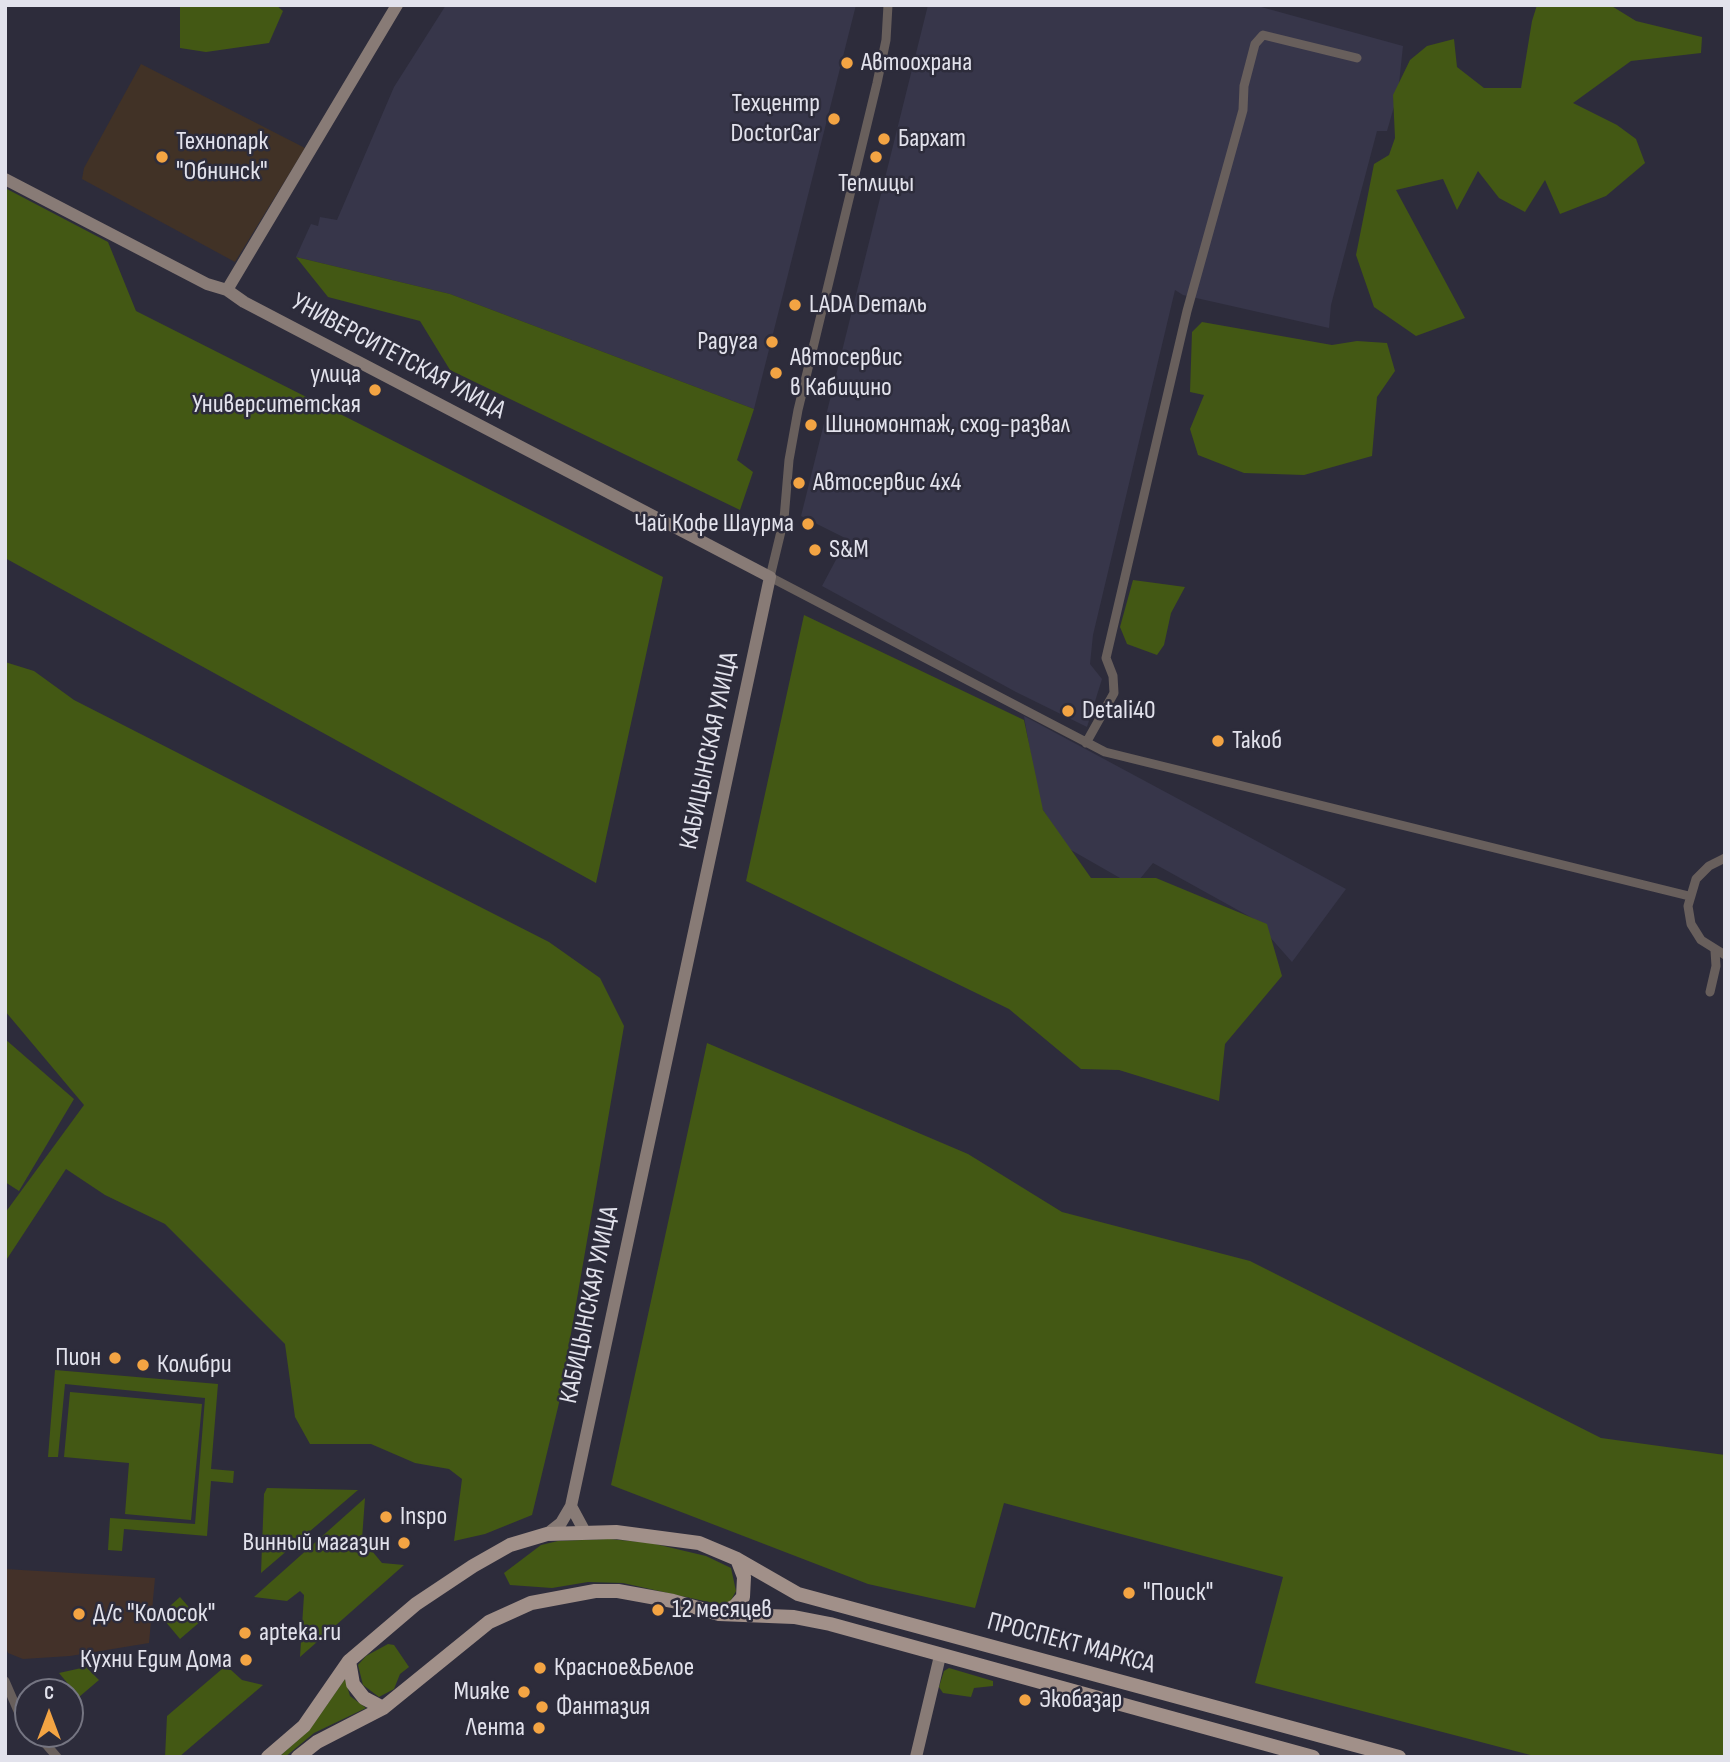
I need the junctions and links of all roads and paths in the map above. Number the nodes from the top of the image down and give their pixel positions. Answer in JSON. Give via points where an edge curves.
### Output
{"nodes":[{"id":1,"x":397,"y":5,"type":"edge"},
{"id":2,"x":888,"y":5,"type":"edge"},
{"id":3,"x":1357,"y":58,"type":"dead end"},
{"id":4,"x":5,"y":179,"type":"edge"},
{"id":5,"x":227,"y":290,"type":"junction"},
{"id":6,"x":770,"y":577,"type":"junction"},
{"id":7,"x":1086,"y":743,"type":"junction"},
{"id":8,"x":1725,"y":858,"type":"edge"},
{"id":9,"x":1689,"y":896,"type":"junction"},
{"id":10,"x":1720,"y":953,"type":"edge"},
{"id":11,"x":1710,"y":992,"type":"dead end"},
{"id":12,"x":571,"y":1506,"type":"junction"},
{"id":13,"x":585,"y":1532,"type":"junction"},
{"id":14,"x":547,"y":1534,"type":"junction"},
{"id":15,"x":737,"y":1559,"type":"junction"},
{"id":16,"x":719,"y":1614,"type":"junction"},
{"id":17,"x":947,"y":1635,"type":"junction"},
{"id":18,"x":940,"y":1656,"type":"junction"},
{"id":19,"x":349,"y":1661,"type":"junction"},
{"id":20,"x":5,"y":1681,"type":"edge"},
{"id":21,"x":14,"y":1702,"type":"edge"},
{"id":22,"x":383,"y":1708,"type":"junction"},
{"id":23,"x":268,"y":1757,"type":"edge"},
{"id":24,"x":298,"y":1757,"type":"edge"},
{"id":25,"x":916,"y":1757,"type":"edge"},
{"id":26,"x":1313,"y":1757,"type":"edge"},
{"id":27,"x":1399,"y":1757,"type":"edge"}],
"edges":[{"from":1,"to":5,"type":"street"},
{"from":2,"to":6,"type":"street","name":"КАБИЦЫНСКАЯ УЛИЦА","via":[[877,83],[799,410],[784,519]]},
{"from":3,"to":7,"type":"street","via":[[1263,36],[1255,44],[1243,110],[1187,311],[1106,658],[1114,693]]},
{"from":4,"to":5,"type":"street","name":"УНИВЕРСИТЕТСКАЯ УЛИЦА","via":[[207,284]]},
{"from":5,"to":6,"type":"street","name":"УНИВЕРСИТЕТСКАЯ УЛИЦА"},
{"from":6,"to":7,"type":"street"},
{"from":6,"to":12,"type":"street","name":"КАБИЦЫНСКАЯ УЛИЦА"},
{"from":7,"to":9,"type":"street","via":[[1207,778]]},
{"from":8,"to":9,"type":"street","via":[[1702,872]]},
{"from":9,"to":10,"type":"street","via":[[1691,924],[1701,940]]},
{"from":10,"to":11,"type":"street"},
{"from":12,"to":13,"type":"street"},
{"from":12,"to":14,"type":"street","via":[[561,1524]]},
{"from":13,"to":14,"type":"main road","name":"ПРОСПЕКТ МАРКСА"},
{"from":13,"to":15,"type":"main road","name":"ПРОСПЕКТ МАРКСА","via":[[627,1532],[685,1541]]},
{"from":14,"to":19,"type":"main road","name":"ПРОСПЕКТ МАРКСА","via":[[510,1545],[473,1566],[415,1604]]},
{"from":15,"to":16,"type":"main road","via":[[744,1577],[743,1597]]},
{"from":15,"to":17,"type":"main road","name":"ПРОСПЕКТ МАРКСА","via":[[798,1594]]},
{"from":16,"to":18,"type":"main road","name":"ПРОСПЕКТ МАРКСА","via":[[794,1616]]},
{"from":16,"to":22,"type":"main road","name":"ПРОСПЕКТ МАРКСА","via":[[618,1591],[586,1591],[531,1603],[477,1630]]},
{"from":17,"to":18,"type":"main road"},
{"from":17,"to":27,"type":"main road","name":"ПРОСПЕКТ МАРКСА"},
{"from":18,"to":25,"type":"street"},
{"from":18,"to":26,"type":"main road","name":"ПРОСПЕКТ МАРКСА"},
{"from":19,"to":22,"type":"main road","via":[[353,1684],[364,1698]]},
{"from":19,"to":23,"type":"main road","name":"ПРОСПЕКТ МАРКСА","via":[[304,1726]]},
{"from":20,"to":21,"type":"street"},
{"from":22,"to":24,"type":"main road","name":"ПРОСПЕКТ МАРКСА","via":[[317,1742]]}]}
